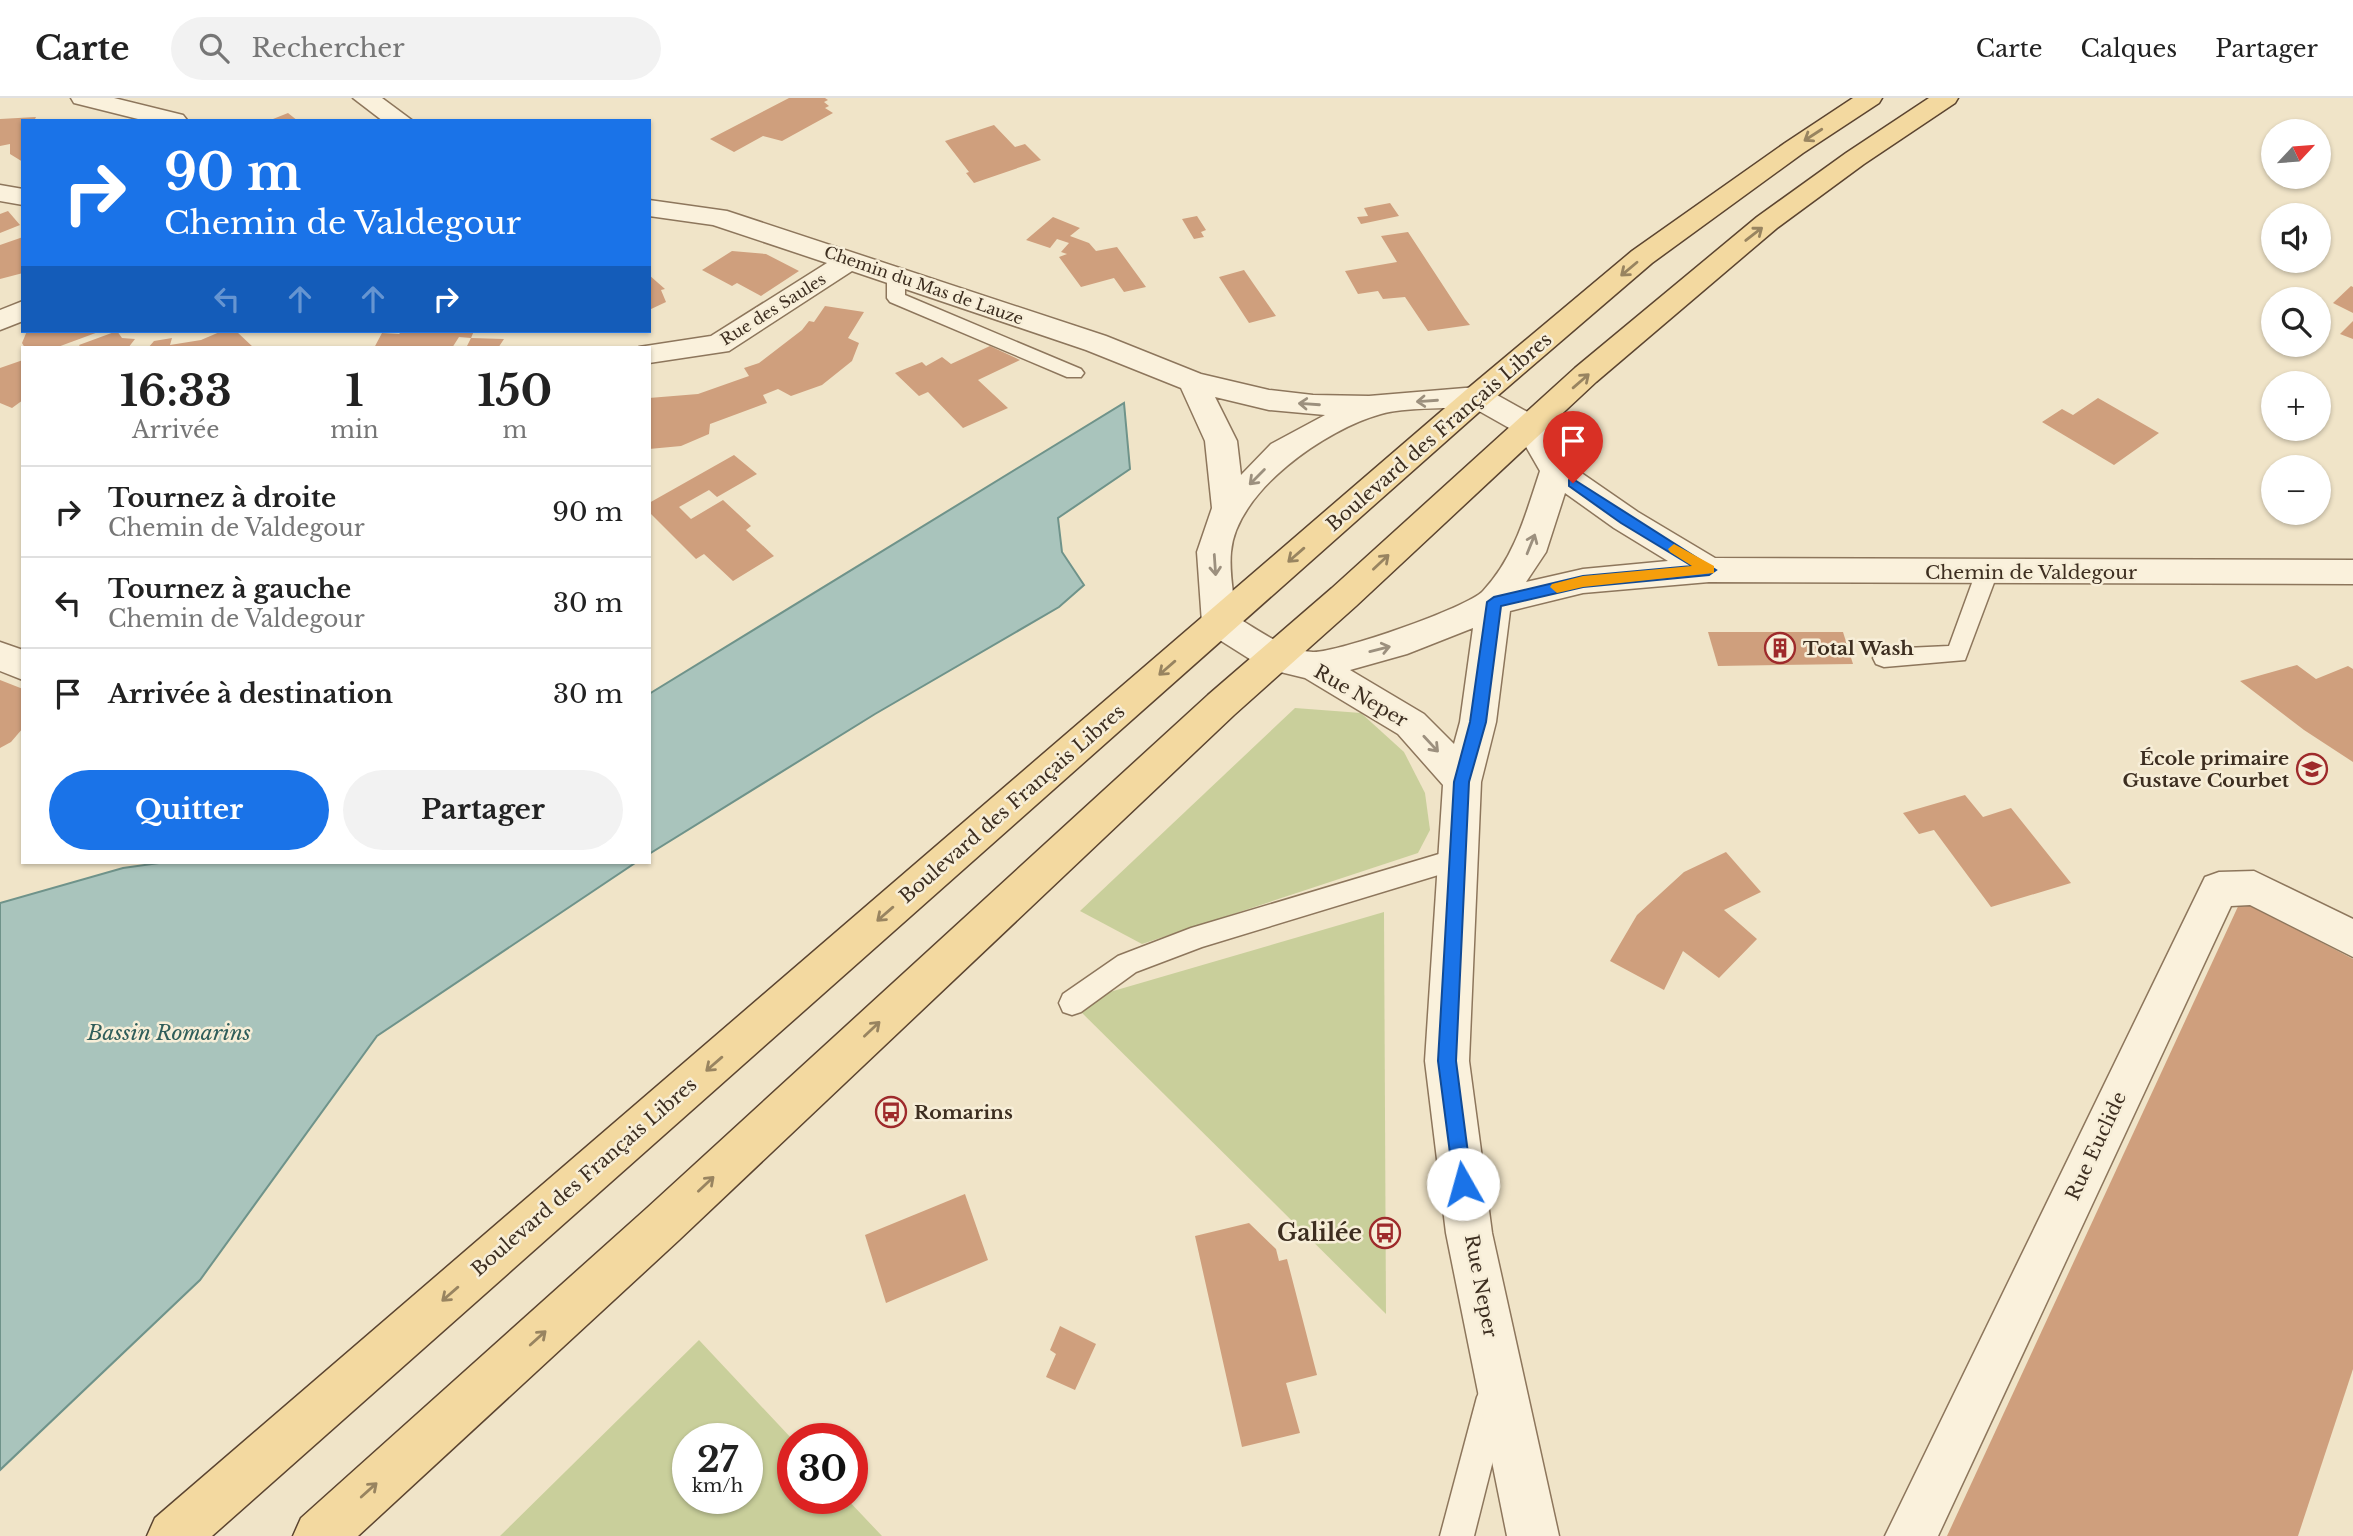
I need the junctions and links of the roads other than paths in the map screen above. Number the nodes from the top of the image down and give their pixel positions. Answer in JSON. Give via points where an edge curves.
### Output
{"nodes":[{"id":1,"x":83,"y":98,"type":"edge"},
{"id":2,"x":365,"y":98,"type":"edge"},
{"id":3,"x":1870,"y":98,"type":"edge"},
{"id":4,"x":1946,"y":98,"type":"edge"},
{"id":5,"x":166,"y":119,"type":"edge"},
{"id":6,"x":398,"y":119,"type":"edge"},
{"id":7,"x":0,"y":193,"type":"edge"},
{"id":8,"x":21,"y":197,"type":"edge"},
{"id":9,"x":651,"y":208,"type":"edge"},
{"id":10,"x":851,"y":260,"type":"junction"},
{"id":11,"x":895,"y":276,"type":"junction"},
{"id":12,"x":21,"y":311,"type":"edge"},
{"id":13,"x":0,"y":321,"type":"edge"},
{"id":14,"x":651,"y":354,"type":"edge"},
{"id":15,"x":1074,"y":373,"type":"dead end"},
{"id":16,"x":1193,"y":382,"type":"junction"},
{"id":17,"x":1477,"y":397,"type":"junction"},
{"id":18,"x":1377,"y":404,"type":"junction"},
{"id":19,"x":1529,"y":426,"type":"junction"},
{"id":20,"x":1556,"y":471,"type":"junction"},
{"id":21,"x":1228,"y":508,"type":"junction"},
{"id":22,"x":1709,"y":570,"type":"junction"},
{"id":23,"x":1987,"y":572,"type":"junction"},
{"id":24,"x":2353,"y":572,"type":"edge"},
{"id":25,"x":1494,"y":602,"type":"junction"},
{"id":26,"x":1219,"y":623,"type":"junction"},
{"id":27,"x":0,"y":655,"type":"edge"},
{"id":28,"x":1884,"y":658,"type":"dead end"},
{"id":29,"x":1295,"y":662,"type":"junction"},
{"id":30,"x":21,"y":665,"type":"edge"},
{"id":31,"x":1462,"y":782,"type":"junction"},
{"id":32,"x":1459,"y":859,"type":"junction"},
{"id":33,"x":2353,"y":939,"type":"edge"},
{"id":34,"x":1072,"y":1003,"type":"dead end"},
{"id":35,"x":1499,"y":1376,"type":"junction"},
{"id":36,"x":173,"y":1536,"type":"edge"},
{"id":37,"x":318,"y":1536,"type":"edge"},
{"id":38,"x":1457,"y":1536,"type":"edge"},
{"id":39,"x":1533,"y":1536,"type":"edge"},
{"id":40,"x":1911,"y":1536,"type":"edge"}],
"edges":[{"from":1,"to":5,"type":"street"},
{"from":2,"to":6,"type":"street"},
{"from":3,"to":17,"type":"main road","name":"Boulevard des Français Libres","one_way":true,"via":[[1642,257]]},
{"from":19,"to":4,"type":"main road","one_way":true,"via":[[1709,268],[1832,174]]},
{"from":7,"to":8,"type":"street"},
{"from":9,"to":10,"type":"street","name":"Chemin du Mas de Lauze","via":[[717,217]]},
{"from":10,"to":11,"type":"street","name":"Chemin du Mas de Lauze"},
{"from":10,"to":14,"type":"street","name":"Rue des Saules","via":[[719,344]]},
{"from":11,"to":15,"type":"lane","via":[[896,298]]},
{"from":11,"to":16,"type":"street","name":"Chemin du Mas de Lauze","via":[[1096,343]]},
{"from":12,"to":13,"type":"street"},
{"from":18,"to":16,"type":"street","name":"Chemin du Mas de Lauze","one_way":true,"via":[[1269,400]]},
{"from":16,"to":21,"type":"street","via":[[1221,441]]},
{"from":17,"to":18,"type":"street","name":"Chemin du Mas de Lauze","one_way":true},
{"from":17,"to":19,"type":"street"},
{"from":17,"to":26,"type":"main road","name":"Boulevard des Français Libres","one_way":true},
{"from":18,"to":21,"type":"street","one_way":true,"via":[[1315,431],[1282,452]]},
{"from":19,"to":20,"type":"street"},
{"from":29,"to":19,"type":"main road","one_way":true},
{"from":20,"to":22,"type":"street"},
{"from":25,"to":20,"type":"street","one_way":true,"via":[[1529,552]]},
{"from":21,"to":26,"type":"street","one_way":true,"via":[[1214,552]]},
{"from":22,"to":23,"type":"street","name":"Chemin de Valdegour"},
{"from":22,"to":25,"type":"street","name":"Chemin de Valdegour","via":[[1583,582]]},
{"from":23,"to":24,"type":"street","name":"Chemin de Valdegour"},
{"from":23,"to":28,"type":"lane","via":[[1957,654]]},
{"from":29,"to":25,"type":"street","one_way":true,"via":[[1395,645]]},
{"from":25,"to":31,"type":"street","name":"Rue Neper","via":[[1478,722]]},
{"from":26,"to":29,"type":"street","name":"Rue Neper"},
{"from":26,"to":36,"type":"main road","name":"Boulevard des Français Libres","one_way":true},
{"from":27,"to":30,"type":"street"},
{"from":29,"to":31,"type":"street","name":"Rue Neper","one_way":true,"via":[[1411,724]]},
{"from":37,"to":29,"type":"main road","one_way":true,"via":[[663,1224],[1221,705]]},
{"from":31,"to":32,"type":"street","name":"Rue Neper"},
{"from":32,"to":34,"type":"lane","via":[[1200,936],[1127,964]]},
{"from":32,"to":35,"type":"street","name":"Rue Neper","via":[[1447,1061],[1469,1233]]},
{"from":33,"to":40,"type":"street","name":"Rue Euclide","via":[[2254,888],[2219,890]]},
{"from":35,"to":38,"type":"lane"},
{"from":35,"to":39,"type":"street","name":"Rue Neper"}]}
